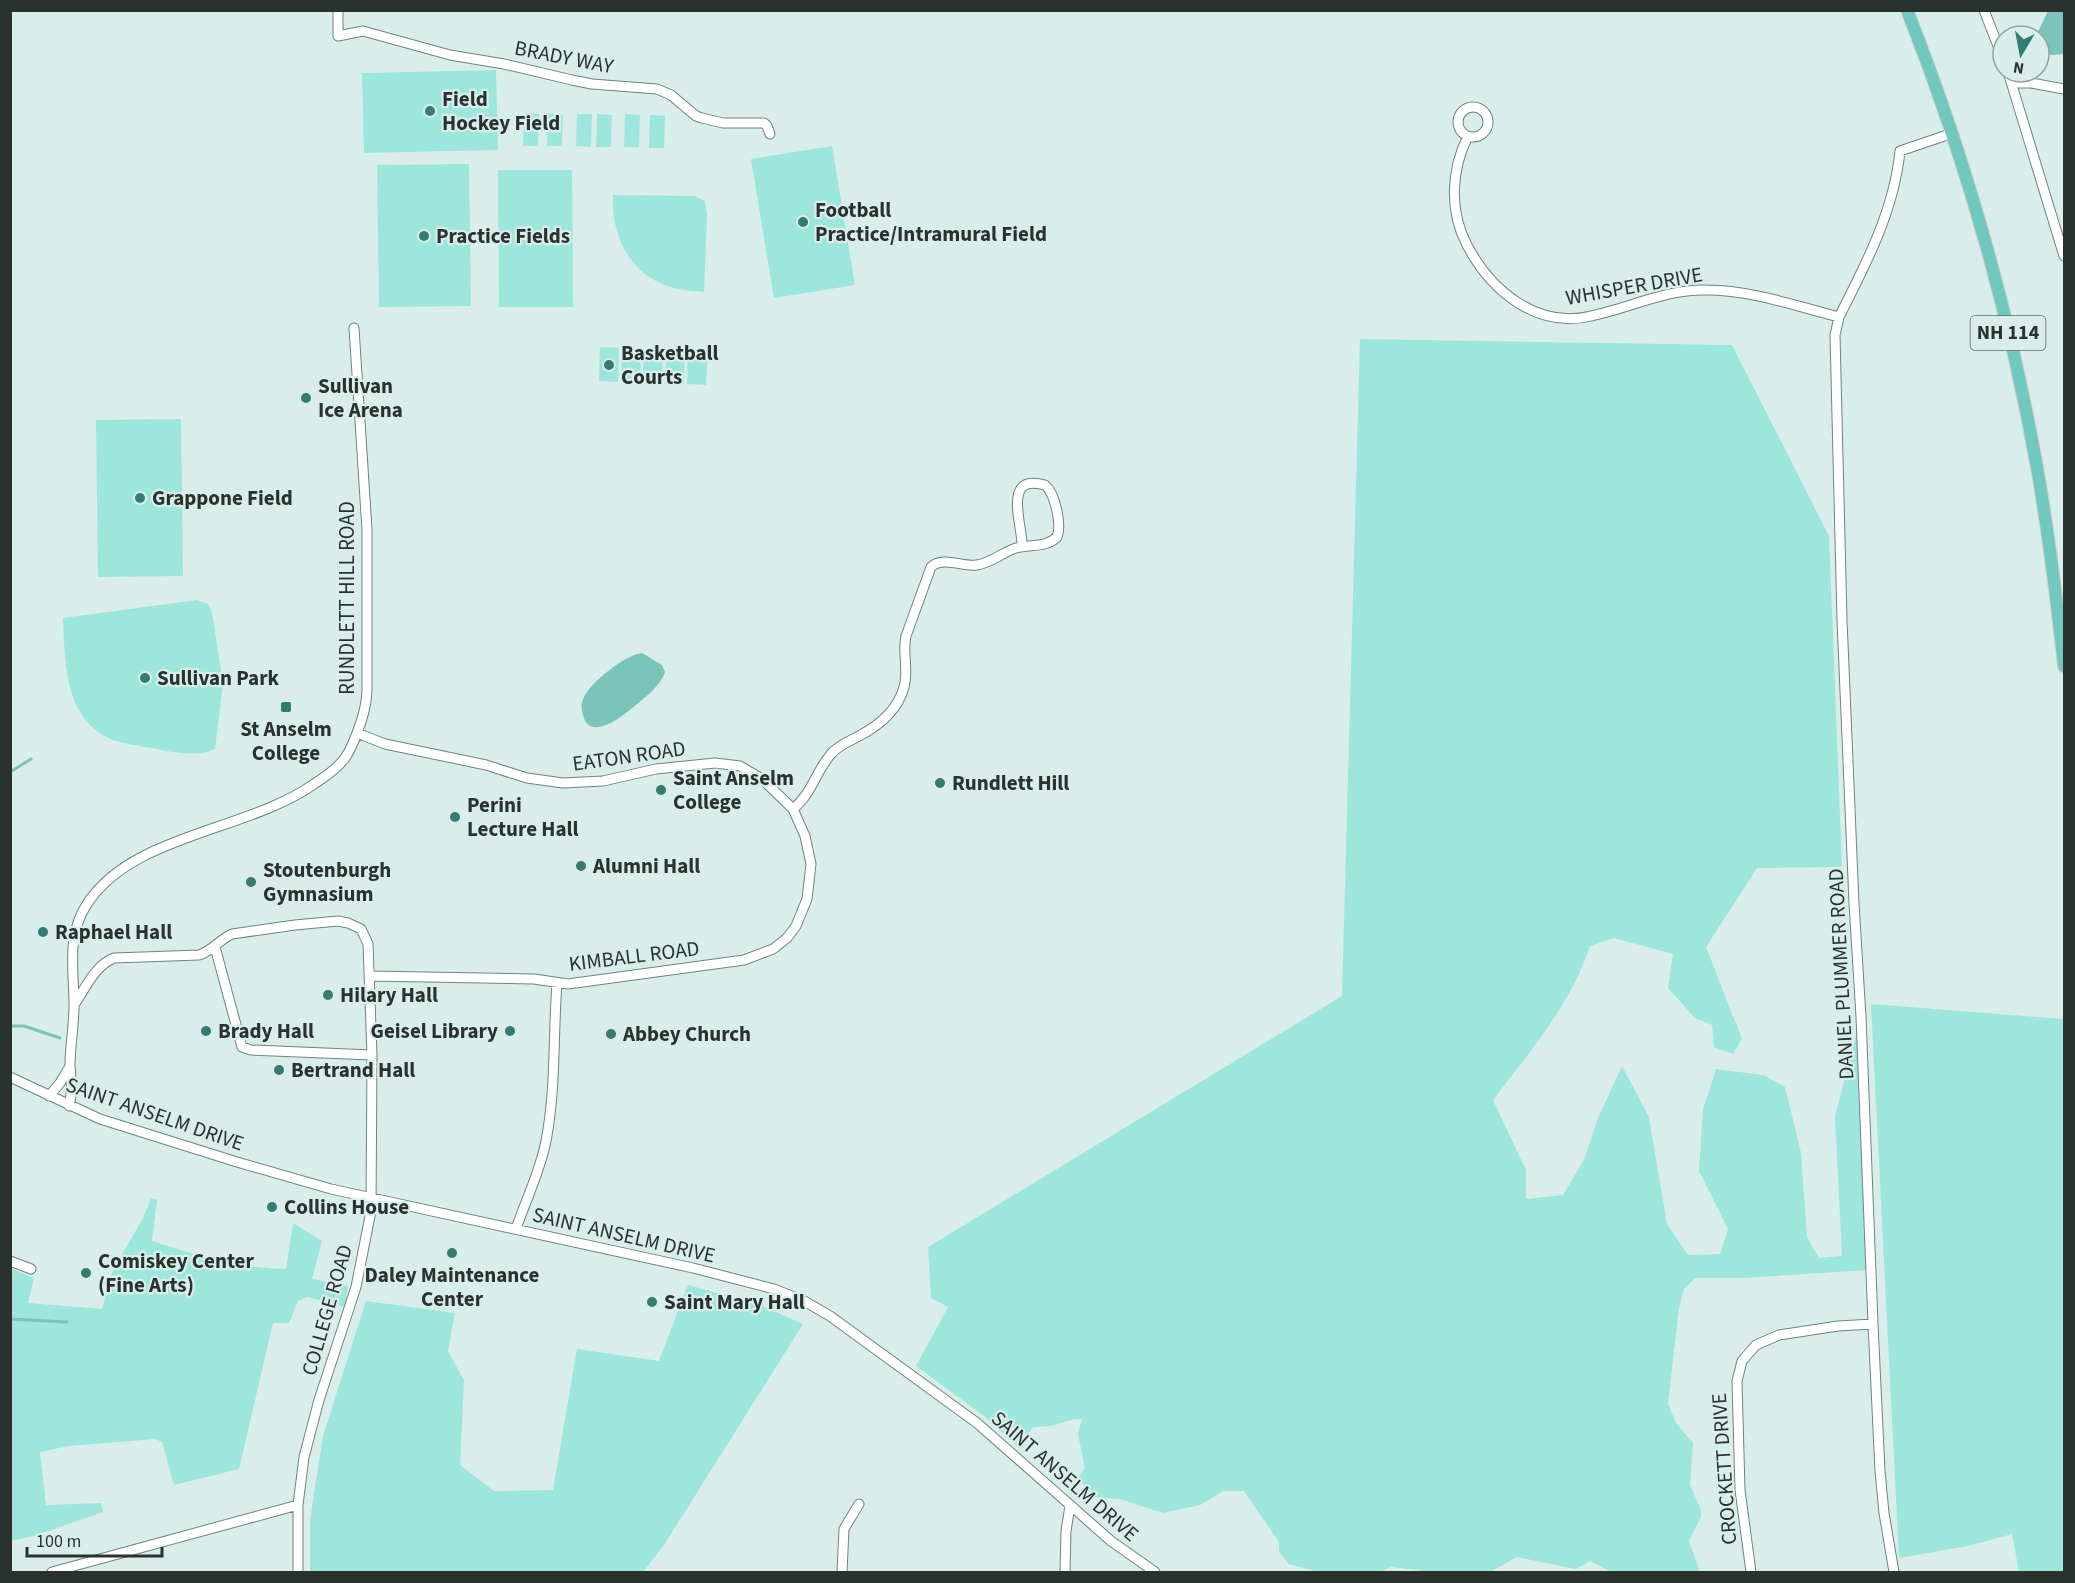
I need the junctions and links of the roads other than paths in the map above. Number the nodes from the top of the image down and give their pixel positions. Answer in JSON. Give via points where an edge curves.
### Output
{"nodes":[{"id":1,"x":338,"y":10,"type":"edge"},
{"id":2,"x":1907,"y":10,"type":"edge"},
{"id":3,"x":1984,"y":10,"type":"edge"},
{"id":4,"x":1991,"y":28,"type":"edge"},
{"id":5,"x":2012,"y":84,"type":"edge"},
{"id":6,"x":2036,"y":84,"type":"edge"},
{"id":7,"x":2064,"y":89,"type":"edge"},
{"id":8,"x":1953,"y":133,"type":"junction"},
{"id":9,"x":770,"y":134,"type":"dead end"},
{"id":10,"x":1468,"y":136,"type":"dead end"},
{"id":11,"x":2064,"y":256,"type":"edge"},
{"id":12,"x":1839,"y":317,"type":"junction"},
{"id":13,"x":354,"y":328,"type":"dead end"},
{"id":14,"x":1022,"y":547,"type":"junction"},
{"id":15,"x":2064,"y":666,"type":"edge"},
{"id":16,"x":357,"y":733,"type":"junction"},
{"id":17,"x":793,"y":809,"type":"junction"},
{"id":18,"x":215,"y":947,"type":"junction"},
{"id":19,"x":370,"y":976,"type":"junction"},
{"id":20,"x":557,"y":983,"type":"junction"},
{"id":21,"x":74,"y":1005,"type":"junction"},
{"id":22,"x":372,"y":1055,"type":"junction"},
{"id":23,"x":70,"y":1066,"type":"junction"},
{"id":24,"x":10,"y":1077,"type":"edge"},
{"id":25,"x":49,"y":1096,"type":"junction"},
{"id":26,"x":69,"y":1106,"type":"junction"},
{"id":27,"x":371,"y":1199,"type":"junction"},
{"id":28,"x":516,"y":1229,"type":"junction"},
{"id":29,"x":10,"y":1261,"type":"edge"},
{"id":30,"x":31,"y":1269,"type":"dead end"},
{"id":31,"x":1873,"y":1324,"type":"junction"},
{"id":32,"x":859,"y":1504,"type":"dead end"},
{"id":33,"x":298,"y":1505,"type":"junction"},
{"id":34,"x":1070,"y":1506,"type":"junction"},
{"id":35,"x":52,"y":1572,"type":"edge"},
{"id":36,"x":298,"y":1572,"type":"edge"},
{"id":37,"x":842,"y":1572,"type":"edge"},
{"id":38,"x":1065,"y":1572,"type":"edge"},
{"id":39,"x":1155,"y":1572,"type":"edge"},
{"id":40,"x":1751,"y":1572,"type":"edge"},
{"id":41,"x":1894,"y":1572,"type":"edge"}],
"edges":[{"from":1,"to":9,"type":"street","name":"BRADY WAY","via":[[338,36],[363,31],[450,55],[592,84],[657,89],[671,95],[696,116],[723,123],[764,123]]},
{"from":2,"to":8,"type":"main road","number":"NH 114"},
{"from":3,"to":4,"type":"street"},
{"from":5,"to":11,"type":"street"},
{"from":6,"to":7,"type":"street"},
{"from":8,"to":12,"type":"street","name":"DANIEL PLUMMER ROAD","via":[[1900,151],[1891,203]]},
{"from":8,"to":15,"type":"main road","number":"NH 114","via":[[1992,266],[2025,410],[2045,520]]},
{"from":10,"to":12,"type":"street","name":"WHISPER DRIVE","via":[[1454,190],[1458,222],[1481,268],[1518,304],[1549,316],[1579,318],[1659,296],[1709,290],[1741,293]]},
{"from":12,"to":31,"type":"street","name":"DANIEL PLUMMER ROAD","via":[[1835,335],[1842,620]]},
{"from":13,"to":16,"type":"street","name":"RUNDLETT HILL ROAD","via":[[367,530],[367,689],[365,712]]},
{"from":14,"to":14,"type":"street","via":[[1050,542],[1058,534],[1052,494],[1045,485],[1030,484],[1018,493]]},
{"from":14,"to":17,"type":"street","via":[[977,565],[942,562],[931,567],[906,636],[907,674],[899,700],[883,720],[832,752],[806,796]]},
{"from":16,"to":17,"type":"street","name":"EATON ROAD","via":[[385,744],[563,783],[603,781],[656,769],[733,764],[762,779]]},
{"from":16,"to":21,"type":"street","name":"RUNDLETT HILL ROAD","via":[[336,768],[303,792],[158,850],[127,865],[105,882],[81,913],[73,936]]},
{"from":17,"to":20,"type":"street","name":"KIMBALL ROAD","via":[[810,853],[809,889],[796,926],[773,949],[744,960]]},
{"from":18,"to":19,"type":"street","name":"COLLEGE ROAD","via":[[238,932],[348,923],[366,936]]},
{"from":18,"to":21,"type":"street","name":"COLLEGE ROAD","via":[[195,956],[111,959],[98,969]]},
{"from":18,"to":22,"type":"street","via":[[242,1047]]},
{"from":19,"to":20,"type":"street","via":[[534,979]]},
{"from":19,"to":22,"type":"street","name":"COLLEGE ROAD"},
{"from":20,"to":28,"type":"street","name":"KIMBALL ROAD","via":[[547,1137]]},
{"from":21,"to":23,"type":"street","name":"RUNDLETT HILL ROAD"},
{"from":22,"to":27,"type":"street","name":"COLLEGE ROAD"},
{"from":23,"to":25,"type":"street"},
{"from":23,"to":26,"type":"street","name":"RUNDLETT HILL ROAD","via":[[73,1083]]},
{"from":24,"to":25,"type":"street","name":"SAINT ANSELM DRIVE"},
{"from":25,"to":26,"type":"street","name":"SAINT ANSELM DRIVE"},
{"from":26,"to":27,"type":"street","name":"SAINT ANSELM DRIVE","via":[[189,1148]]},
{"from":27,"to":28,"type":"street","name":"SAINT ANSELM DRIVE"},
{"from":27,"to":33,"type":"street","name":"COLLEGE ROAD","via":[[360,1272],[309,1437]]},
{"from":28,"to":34,"type":"street","name":"SAINT ANSELM DRIVE","via":[[749,1282],[804,1301],[977,1423]]},
{"from":29,"to":30,"type":"street"},
{"from":31,"to":40,"type":"street","name":"CROCKETT DRIVE","via":[[1779,1335],[1756,1345],[1742,1360],[1737,1381],[1740,1490]]},
{"from":31,"to":41,"type":"street","name":"DANIEL PLUMMER ROAD","via":[[1880,1471]]},
{"from":32,"to":37,"type":"street","via":[[844,1529]]},
{"from":33,"to":35,"type":"street"},
{"from":33,"to":36,"type":"street","name":"COLLEGE ROAD"},
{"from":34,"to":38,"type":"street"},
{"from":34,"to":39,"type":"street","name":"SAINT ANSELM DRIVE","via":[[1118,1548]]}]}
